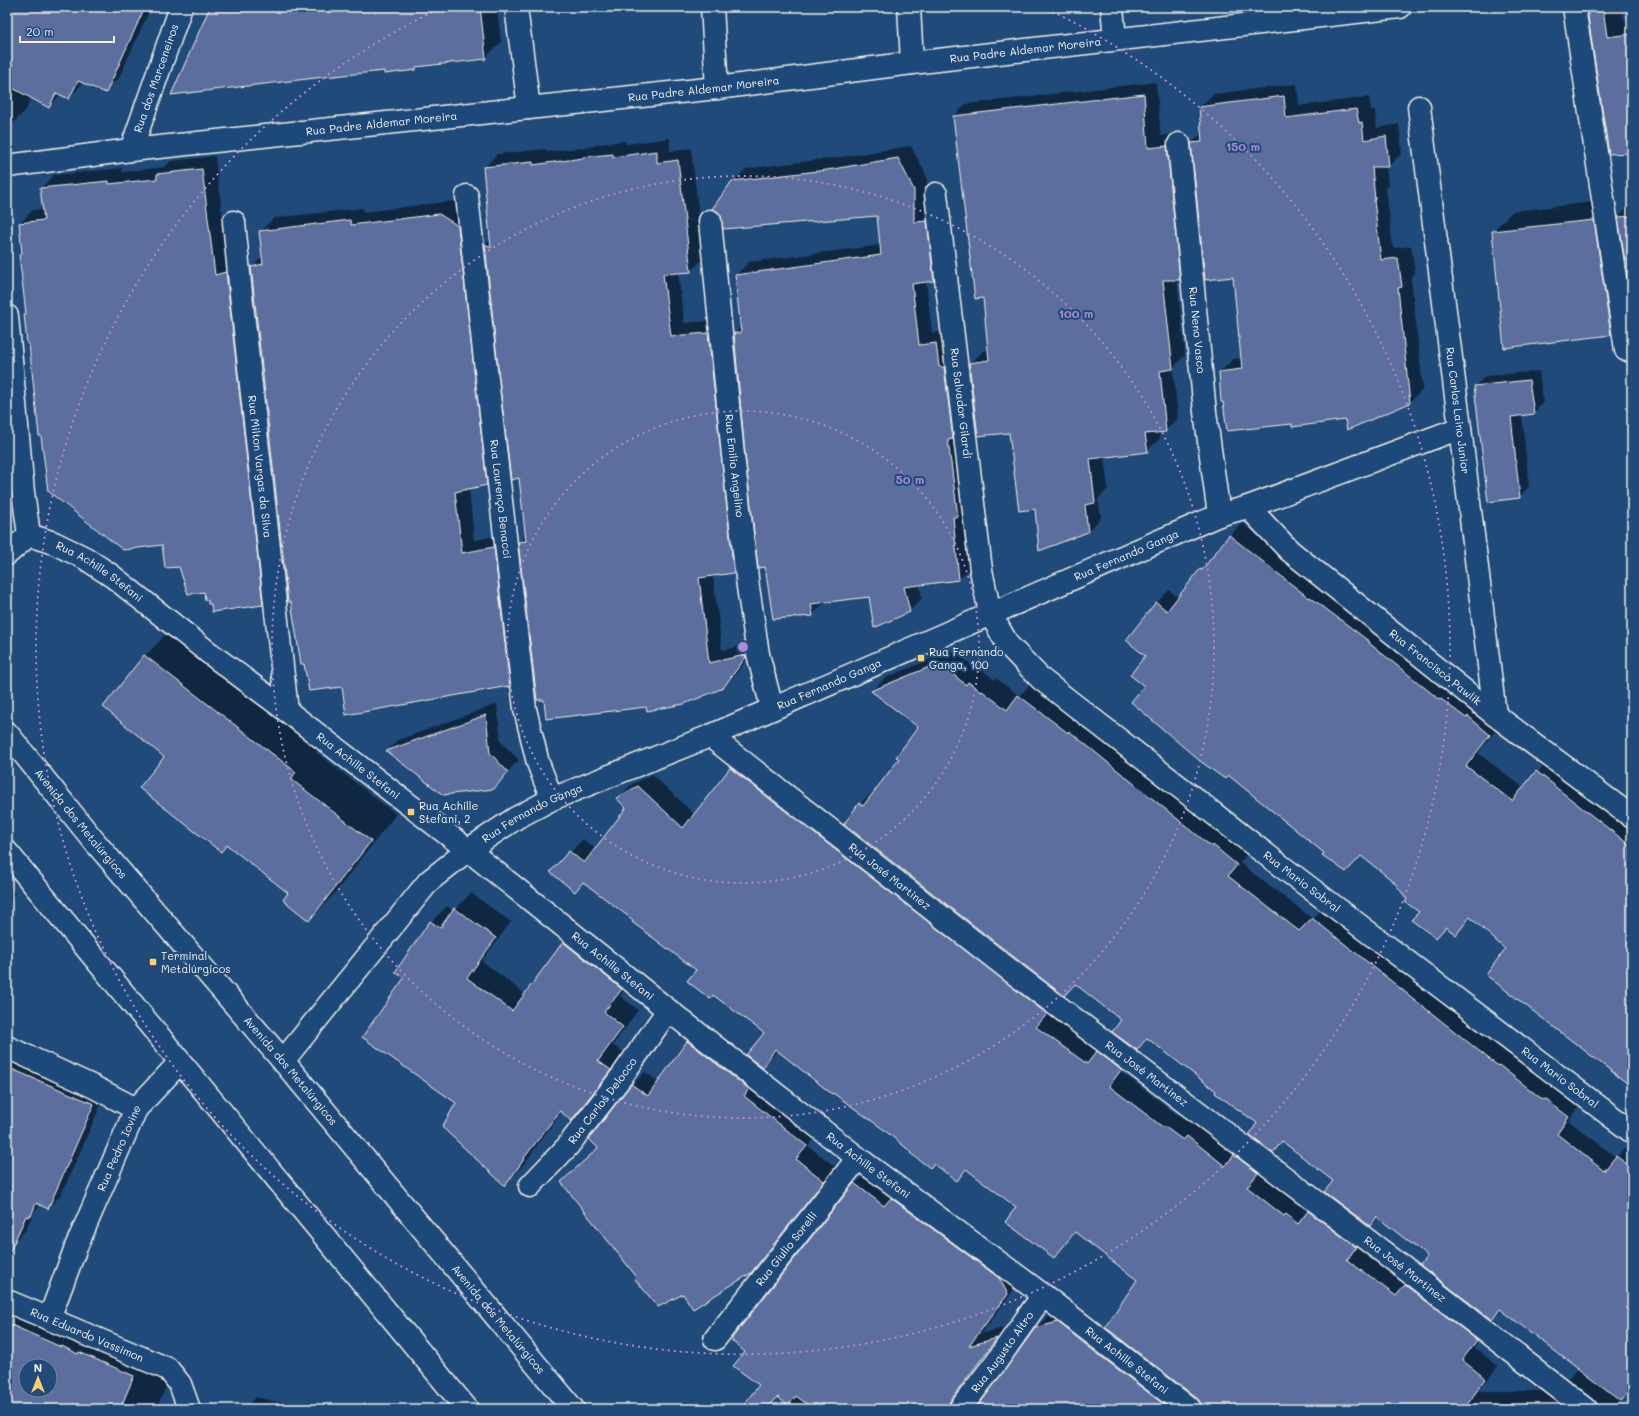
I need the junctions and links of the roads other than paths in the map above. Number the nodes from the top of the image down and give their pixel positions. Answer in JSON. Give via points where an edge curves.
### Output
{"nodes":[{"id":1,"x":181,"y":7,"type":"edge"},
{"id":2,"x":516,"y":7,"type":"edge"},
{"id":3,"x":712,"y":7,"type":"edge"},
{"id":4,"x":909,"y":7,"type":"edge"},
{"id":5,"x":1112,"y":7,"type":"edge"},
{"id":6,"x":1400,"y":7,"type":"edge"},
{"id":7,"x":1574,"y":7,"type":"edge"},
{"id":8,"x":1320,"y":12,"type":"edge"},
{"id":9,"x":1115,"y":39,"type":"junction"},
{"id":10,"x":912,"y":63,"type":"junction"},
{"id":11,"x":717,"y":88,"type":"junction"},
{"id":12,"x":1419,"y":107,"type":"dead end"},
{"id":13,"x":529,"y":108,"type":"junction"},
{"id":14,"x":1179,"y":144,"type":"dead end"},
{"id":15,"x":131,"y":150,"type":"junction"},
{"id":16,"x":7,"y":166,"type":"edge"},
{"id":17,"x":936,"y":194,"type":"dead end"},
{"id":18,"x":467,"y":196,"type":"dead end"},
{"id":19,"x":710,"y":221,"type":"dead end"},
{"id":20,"x":234,"y":222,"type":"dead end"},
{"id":21,"x":7,"y":316,"type":"edge"},
{"id":22,"x":1626,"y":350,"type":"dead end"},
{"id":23,"x":1460,"y":428,"type":"junction"},
{"id":24,"x":1248,"y":506,"type":"junction"},
{"id":25,"x":1219,"y":515,"type":"junction"},
{"id":26,"x":29,"y":535,"type":"junction"},
{"id":27,"x":7,"y":554,"type":"edge"},
{"id":28,"x":990,"y":613,"type":"junction"},
{"id":29,"x":772,"y":708,"type":"junction"},
{"id":30,"x":287,"y":711,"type":"junction"},
{"id":31,"x":1495,"y":715,"type":"junction"},
{"id":32,"x":7,"y":733,"type":"edge"},
{"id":33,"x":710,"y":736,"type":"junction"},
{"id":34,"x":552,"y":799,"type":"junction"},
{"id":35,"x":1632,"y":818,"type":"edge"},
{"id":36,"x":468,"y":850,"type":"junction"},
{"id":37,"x":7,"y":852,"type":"edge"},
{"id":38,"x":668,"y":1010,"type":"junction"},
{"id":39,"x":7,"y":1047,"type":"edge"},
{"id":40,"x":283,"y":1061,"type":"junction"},
{"id":41,"x":180,"y":1062,"type":"junction"},
{"id":42,"x":136,"y":1109,"type":"junction"},
{"id":43,"x":1632,"y":1132,"type":"edge"},
{"id":44,"x":858,"y":1158,"type":"junction"},
{"id":45,"x":530,"y":1186,"type":"dead end"},
{"id":46,"x":1044,"y":1295,"type":"junction"},
{"id":47,"x":7,"y":1301,"type":"edge"},
{"id":48,"x":49,"y":1319,"type":"junction"},
{"id":49,"x":715,"y":1339,"type":"dead end"},
{"id":50,"x":189,"y":1409,"type":"edge"},
{"id":51,"x":468,"y":1409,"type":"edge"},
{"id":52,"x":573,"y":1409,"type":"edge"},
{"id":53,"x":960,"y":1409,"type":"edge"},
{"id":54,"x":1190,"y":1409,"type":"edge"},
{"id":55,"x":1586,"y":1409,"type":"edge"}],
"edges":[{"from":1,"to":15,"type":"street","name":"Rua dos Marceneiros"},
{"from":2,"to":13,"type":"street"},
{"from":3,"to":11,"type":"street"},
{"from":4,"to":10,"type":"street"},
{"from":5,"to":9,"type":"street"},
{"from":6,"to":8,"type":"street","name":"Rua Padre Aldemar Moreira"},
{"from":7,"to":22,"type":"street"},
{"from":8,"to":9,"type":"street","name":"Rua Padre Aldemar Moreira"},
{"from":9,"to":10,"type":"street","name":"Rua Padre Aldemar Moreira"},
{"from":10,"to":11,"type":"street","name":"Rua Padre Aldemar Moreira"},
{"from":11,"to":13,"type":"street","name":"Rua Padre Aldemar Moreira"},
{"from":12,"to":23,"type":"street","name":"Rua Carlos Laino Junior"},
{"from":13,"to":15,"type":"street","name":"Rua Padre Aldemar Moreira"},
{"from":14,"to":25,"type":"street","name":"Rua Neno Vasco","via":[[1205,412]]},
{"from":15,"to":16,"type":"street","name":"Rua Padre Aldemar Moreira"},
{"from":17,"to":28,"type":"street","name":"Rua Salvador Gilardi","via":[[980,562]]},
{"from":18,"to":34,"type":"street","name":"Rua Lourenço Benacci","via":[[486,379],[526,709],[538,763]]},
{"from":19,"to":29,"type":"street","name":"Rua Emilio Angelino","via":[[748,587],[758,654]]},
{"from":20,"to":30,"type":"street","name":"Rua Milton Vargas da Silva"},
{"from":21,"to":26,"type":"street"},
{"from":23,"to":24,"type":"street","name":"Rua Fernando Ganga"},
{"from":23,"to":31,"type":"street","name":"Rua Carlos Laino Junior"},
{"from":24,"to":25,"type":"street","name":"Rua Fernando Ganga"},
{"from":24,"to":31,"type":"street","name":"Rua Francisco Pawlik","via":[[1290,551]]},
{"from":25,"to":28,"type":"street","name":"Rua Fernando Ganga"},
{"from":26,"to":27,"type":"street"},
{"from":26,"to":30,"type":"street","name":"Rua Achille Stefani","via":[[54,543],[85,558],[112,576]]},
{"from":28,"to":29,"type":"street","name":"Rua Fernando Ganga"},
{"from":28,"to":43,"type":"street","name":"Rua Mario Sobral","via":[[1008,645],[1041,679],[1281,866]]},
{"from":29,"to":33,"type":"street","name":"Rua Fernando Ganga"},
{"from":30,"to":36,"type":"street","name":"Rua Achille Stefani"},
{"from":31,"to":35,"type":"street","name":"Rua Francisco Pawlik"},
{"from":32,"to":40,"type":"street","name":"Avenida dos Metalúrgicos","via":[[94,841]]},
{"from":33,"to":34,"type":"street","name":"Rua Fernando Ganga"},
{"from":33,"to":55,"type":"street","name":"Rua José Martinez","via":[[1015,974],[1381,1250]]},
{"from":34,"to":36,"type":"street","name":"Rua Fernando Ganga","via":[[516,818]]},
{"from":36,"to":38,"type":"street","name":"Rua Achille Stefani"},
{"from":36,"to":40,"type":"street","name":"Rua Fernando Ganga","via":[[429,881]]},
{"from":37,"to":41,"type":"street"},
{"from":38,"to":44,"type":"street","name":"Rua Achille Stefani"},
{"from":38,"to":45,"type":"street","name":"Rua Carlos Delocco","via":[[622,1076],[567,1147]]},
{"from":39,"to":42,"type":"street","name":"Rua Pedro Iovine"},
{"from":40,"to":52,"type":"street","name":"Avenida dos Metalúrgicos"},
{"from":41,"to":42,"type":"street"},
{"from":41,"to":51,"type":"street"},
{"from":42,"to":48,"type":"street","name":"Rua Pedro Iovine","via":[[76,1247]]},
{"from":44,"to":46,"type":"street","name":"Rua Achille Stefani"},
{"from":44,"to":49,"type":"street","name":"Rua Giulio Sorelli"},
{"from":46,"to":53,"type":"street","name":"Rua Augusto Altro"},
{"from":46,"to":54,"type":"street","name":"Rua Achille Stefani"},
{"from":47,"to":48,"type":"street","name":"Rua Eduardo Vassimon"},
{"from":48,"to":50,"type":"street","name":"Rua Eduardo Vassimon","via":[[168,1369],[180,1384]]}]}
